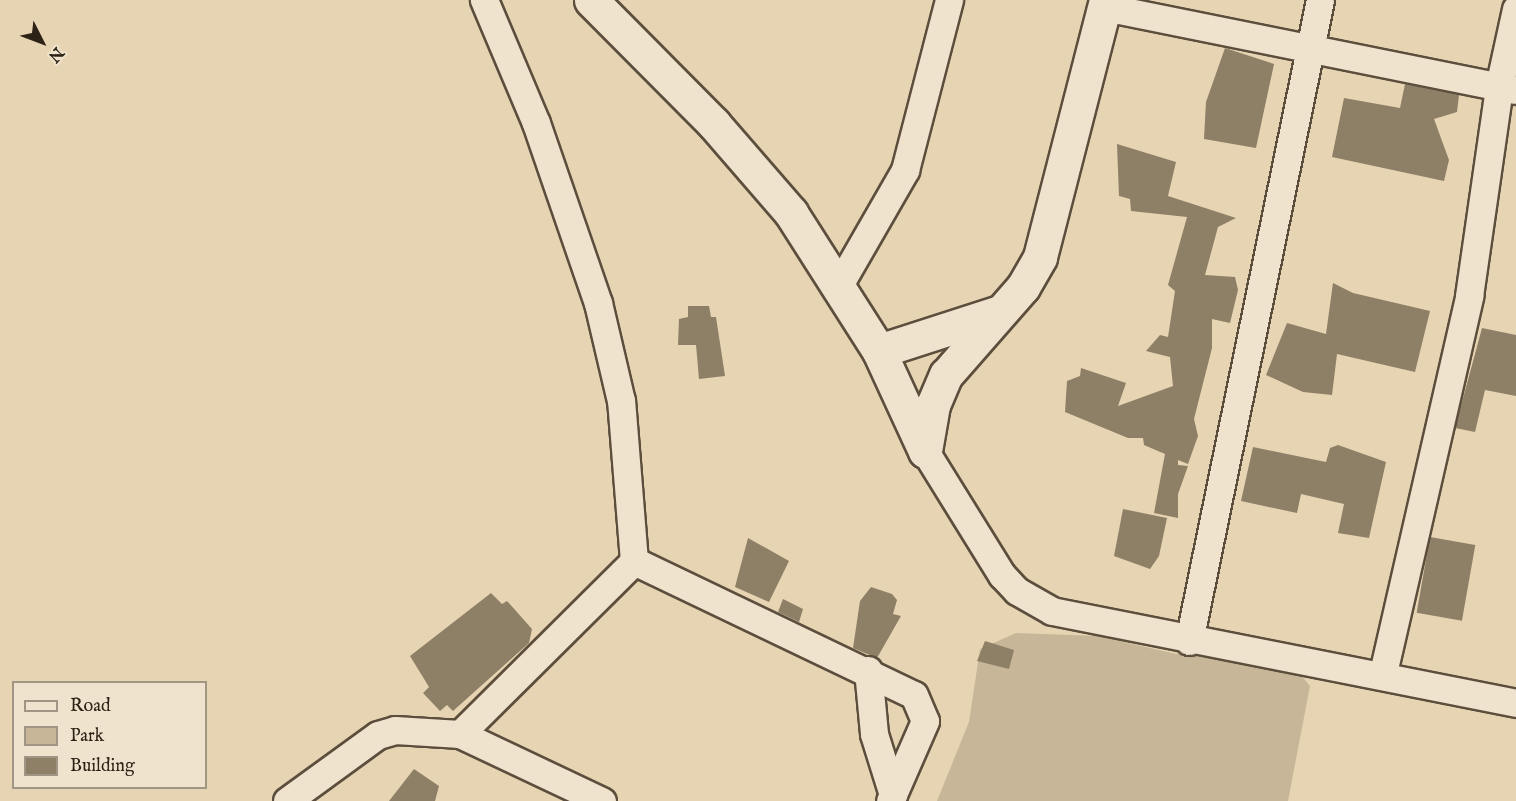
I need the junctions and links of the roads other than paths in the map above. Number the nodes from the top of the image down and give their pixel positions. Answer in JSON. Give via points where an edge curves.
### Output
{"nodes":[{"id":1,"x":484,"y":0,"type":"edge"},
{"id":2,"x":591,"y":0,"type":"edge"},
{"id":3,"x":949,"y":0,"type":"edge"},
{"id":4,"x":1320,"y":0,"type":"edge"},
{"id":5,"x":1105,"y":4,"type":"edge"},
{"id":6,"x":1516,"y":9,"type":"edge"},
{"id":7,"x":1309,"y":50,"type":"junction"},
{"id":8,"x":1507,"y":88,"type":"edge"},
{"id":9,"x":839,"y":285,"type":"junction"},
{"id":10,"x":1000,"y":312,"type":"junction"},
{"id":11,"x":879,"y":351,"type":"junction"},
{"id":12,"x":925,"y":451,"type":"junction"},
{"id":13,"x":634,"y":561,"type":"junction"},
{"id":14,"x":1189,"y":640,"type":"junction"},
{"id":15,"x":868,"y":670,"type":"junction"},
{"id":16,"x":1383,"y":673,"type":"junction"},
{"id":17,"x":1516,"y":703,"type":"edge"},
{"id":18,"x":460,"y":734,"type":"junction"},
{"id":19,"x":892,"y":798,"type":"edge"},
{"id":20,"x":287,"y":801,"type":"edge"},
{"id":21,"x":602,"y":801,"type":"edge"}],
"edges":[{"from":1,"to":13,"type":"street","via":[[537,123],[598,303],[621,401]]},
{"from":2,"to":9,"type":"street","via":[[752,165]]},
{"from":3,"to":9,"type":"street","via":[[905,170]]},
{"from":4,"to":7,"type":"street"},
{"from":5,"to":7,"type":"street"},
{"from":5,"to":10,"type":"street","via":[[1040,257]]},
{"from":6,"to":8,"type":"street"},
{"from":7,"to":8,"type":"street"},
{"from":7,"to":14,"type":"street"},
{"from":8,"to":16,"type":"street","via":[[1469,296]]},
{"from":9,"to":11,"type":"street"},
{"from":10,"to":11,"type":"street"},
{"from":10,"to":12,"type":"street","via":[[946,375],[933,405]]},
{"from":11,"to":12,"type":"street"},
{"from":12,"to":14,"type":"street","via":[[1002,575],[1024,597],[1052,611]]},
{"from":13,"to":15,"type":"street"},
{"from":13,"to":18,"type":"street"},
{"from":14,"to":16,"type":"street"},
{"from":15,"to":19,"type":"street","via":[[874,734]]},
{"from":15,"to":19,"type":"street","via":[[914,695],[924,711]]},
{"from":16,"to":17,"type":"street"},
{"from":18,"to":20,"type":"street","via":[[395,730],[378,735]]},
{"from":18,"to":21,"type":"street"}]}
